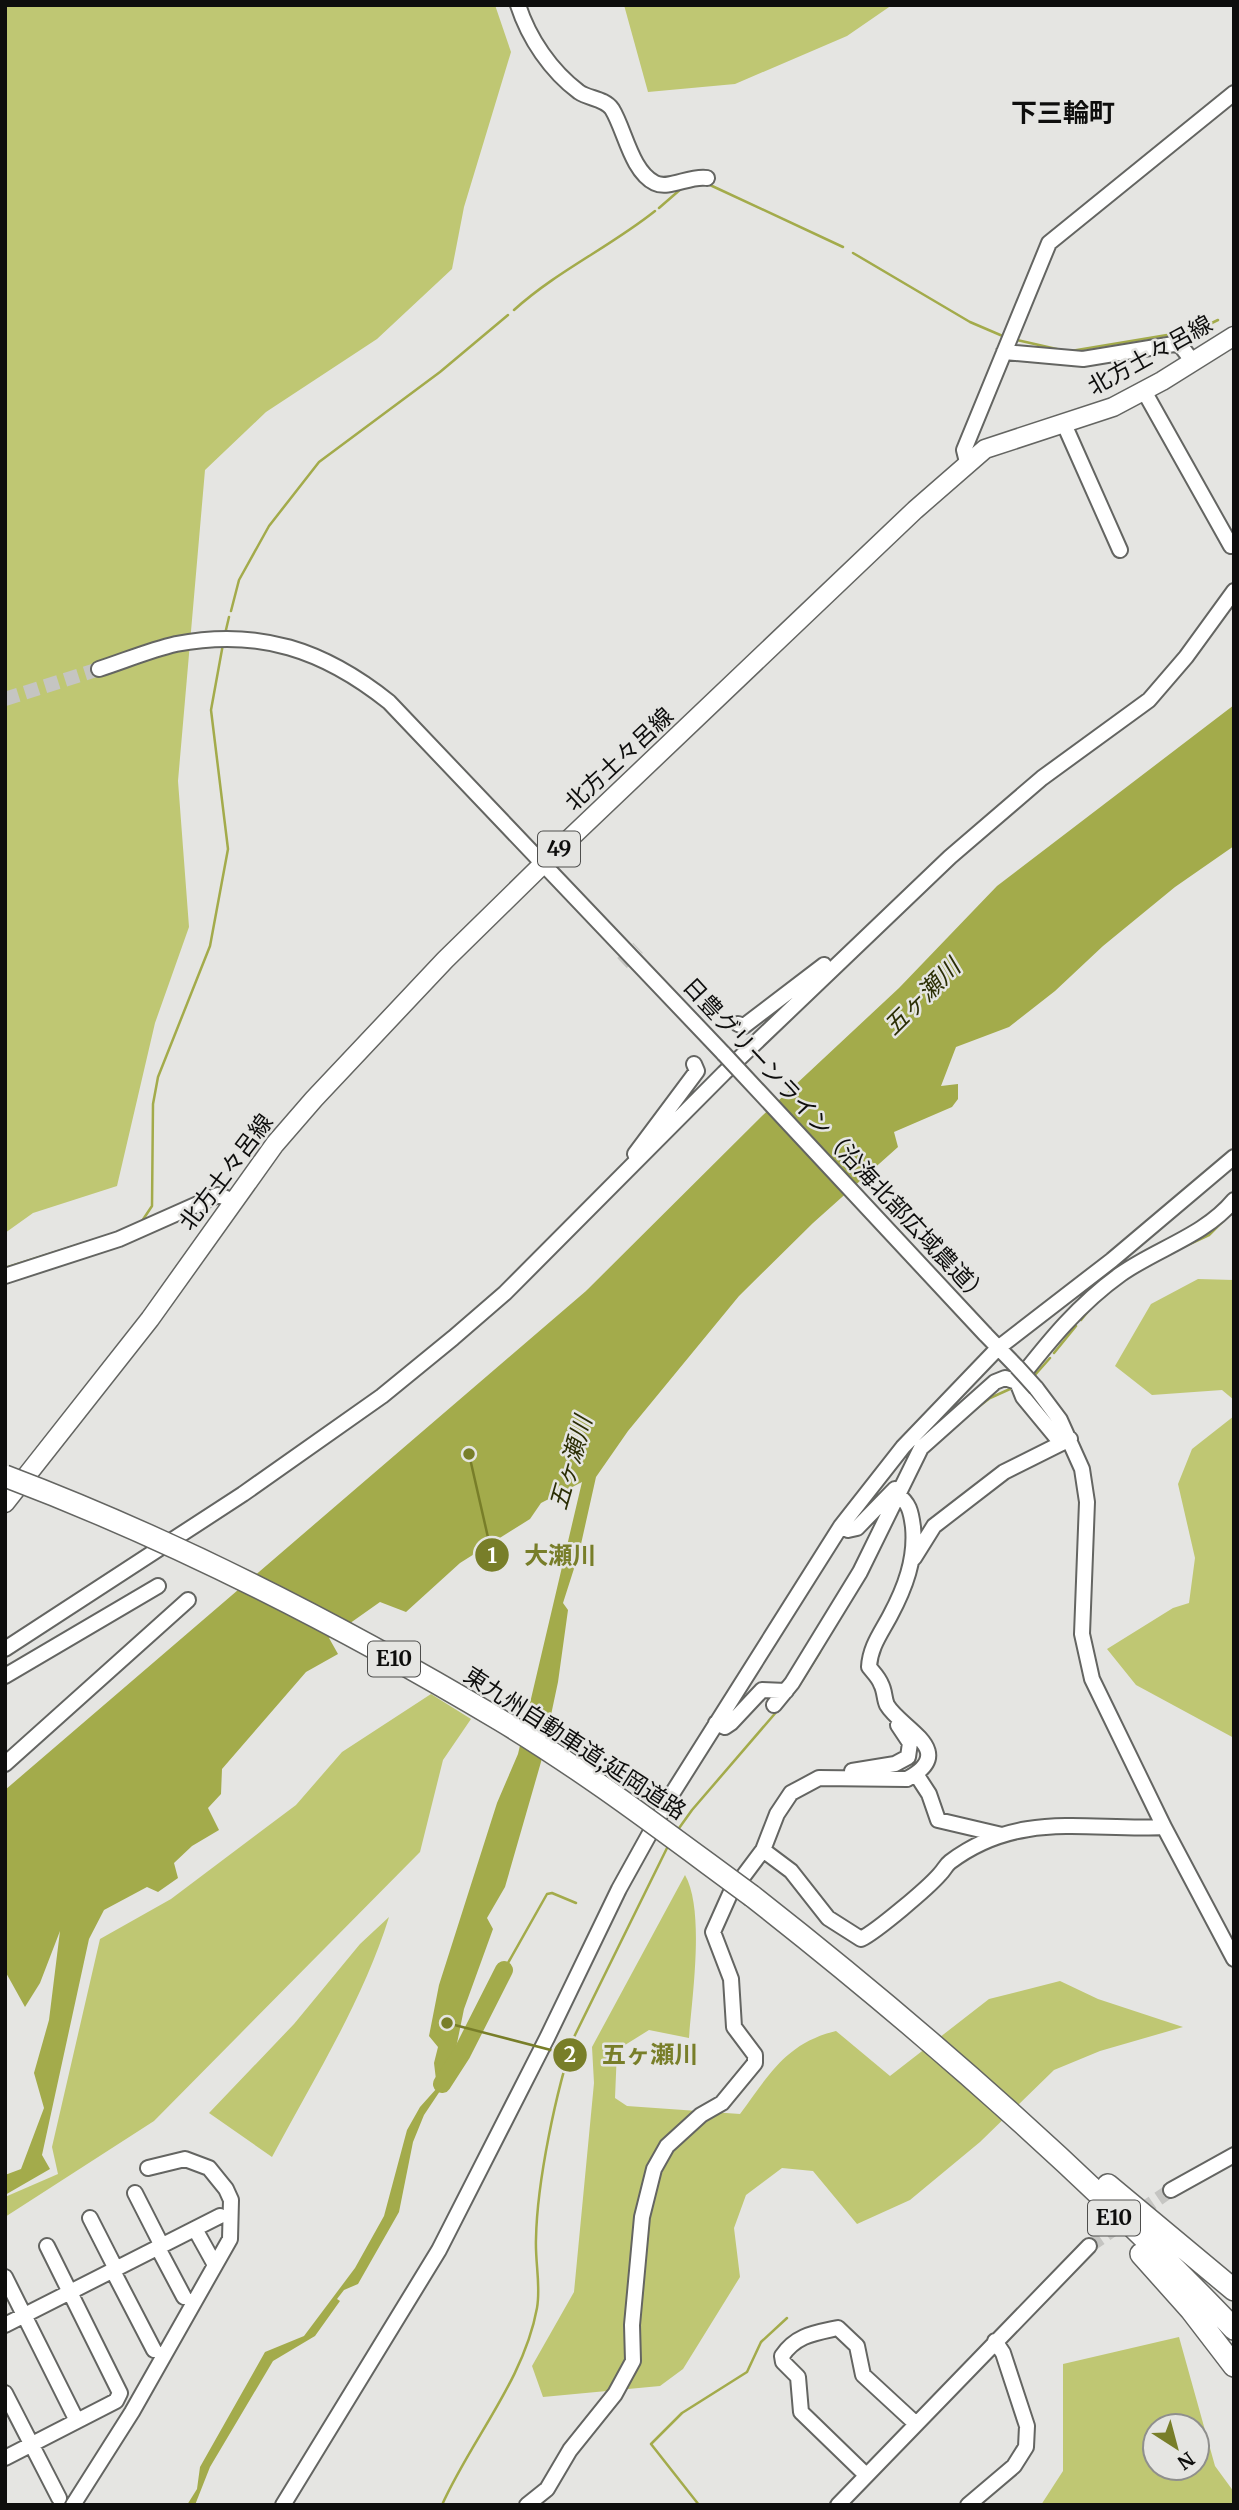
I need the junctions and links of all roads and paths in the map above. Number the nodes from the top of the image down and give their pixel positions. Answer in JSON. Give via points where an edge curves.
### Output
{"nodes":[{"id":1,"x":518,"y":5,"type":"edge"},
{"id":2,"x":1234,"y":93,"type":"edge"},
{"id":3,"x":707,"y":178,"type":"dead end"},
{"id":4,"x":1234,"y":336,"type":"edge"},
{"id":5,"x":1004,"y":352,"type":"junction"},
{"id":6,"x":1193,"y":362,"type":"junction"},
{"id":7,"x":1144,"y":391,"type":"junction"},
{"id":8,"x":1064,"y":424,"type":"junction"},
{"id":9,"x":967,"y":462,"type":"junction"},
{"id":10,"x":1231,"y":546,"type":"dead end"},
{"id":11,"x":1120,"y":550,"type":"dead end"},
{"id":12,"x":1234,"y":591,"type":"edge"},
{"id":13,"x":99,"y":668,"type":"tunnel mouth"},
{"id":14,"x":543,"y":864,"type":"junction"},
{"id":15,"x":842,"y":958,"type":"junction"},
{"id":16,"x":738,"y":1024,"type":"dead end"},
{"id":17,"x":694,"y":1064,"type":"dead end"},
{"id":18,"x":1234,"y":1157,"type":"edge"},
{"id":19,"x":636,"y":1163,"type":"junction"},
{"id":20,"x":232,"y":1200,"type":"junction"},
{"id":21,"x":1234,"y":1200,"type":"edge"},
{"id":22,"x":5,"y":1276,"type":"edge"},
{"id":23,"x":998,"y":1348,"type":"junction"},
{"id":24,"x":1017,"y":1375,"type":"junction"},
{"id":25,"x":1065,"y":1441,"type":"junction"},
{"id":26,"x":5,"y":1476,"type":"edge"},
{"id":27,"x":899,"y":1489,"type":"junction"},
{"id":28,"x":5,"y":1503,"type":"edge"},
{"id":29,"x":841,"y":1526,"type":"junction"},
{"id":30,"x":913,"y":1559,"type":"junction"},
{"id":31,"x":158,"y":1586,"type":"dead end"},
{"id":32,"x":188,"y":1600,"type":"dead end"},
{"id":33,"x":5,"y":1649,"type":"edge"},
{"id":34,"x":5,"y":1676,"type":"edge"},
{"id":35,"x":786,"y":1691,"type":"junction"},
{"id":36,"x":886,"y":1704,"type":"junction"},
{"id":37,"x":774,"y":1705,"type":"dead end"},
{"id":38,"x":716,"y":1723,"type":"junction"},
{"id":39,"x":5,"y":1764,"type":"edge"},
{"id":40,"x":916,"y":1774,"type":"junction"},
{"id":41,"x":830,"y":1777,"type":"junction"},
{"id":42,"x":1164,"y":1827,"type":"junction"},
{"id":43,"x":1002,"y":1835,"type":"junction"},
{"id":44,"x":762,"y":1850,"type":"junction"},
{"id":45,"x":1234,"y":1959,"type":"edge"},
{"id":46,"x":930,"y":2040,"type":"junction"},
{"id":47,"x":991,"y":2095,"type":"junction"},
{"id":48,"x":1034,"y":2140,"type":"junction"},
{"id":49,"x":1234,"y":2155,"type":"edge"},
{"id":50,"x":148,"y":2168,"type":"dead end"},
{"id":51,"x":1171,"y":2190,"type":"tunnel mouth"},
{"id":52,"x":135,"y":2193,"type":"dead end"},
{"id":53,"x":220,"y":2216,"type":"dead end"},
{"id":54,"x":90,"y":2218,"type":"dead end"},
{"id":55,"x":195,"y":2230,"type":"junction"},
{"id":56,"x":47,"y":2246,"type":"dead end"},
{"id":57,"x":1089,"y":2246,"type":"tunnel mouth"},
{"id":58,"x":160,"y":2247,"type":"junction"},
{"id":59,"x":215,"y":2265,"type":"junction"},
{"id":60,"x":114,"y":2270,"type":"junction"},
{"id":61,"x":5,"y":2277,"type":"edge"},
{"id":62,"x":1234,"y":2290,"type":"edge"},
{"id":63,"x":70,"y":2293,"type":"junction"},
{"id":64,"x":184,"y":2297,"type":"dead end"},
{"id":65,"x":24,"y":2316,"type":"junction"},
{"id":66,"x":5,"y":2325,"type":"edge"},
{"id":67,"x":1234,"y":2329,"type":"edge"},
{"id":68,"x":995,"y":2341,"type":"junction"},
{"id":69,"x":1234,"y":2345,"type":"edge"},
{"id":70,"x":154,"y":2350,"type":"dead end"},
{"id":71,"x":1234,"y":2366,"type":"edge"},
{"id":72,"x":5,"y":2393,"type":"edge"},
{"id":73,"x":77,"y":2421,"type":"junction"},
{"id":74,"x":915,"y":2423,"type":"junction"},
{"id":75,"x":31,"y":2444,"type":"junction"},
{"id":76,"x":5,"y":2458,"type":"edge"},
{"id":77,"x":866,"y":2475,"type":"junction"},
{"id":78,"x":59,"y":2498,"type":"dead end"},
{"id":79,"x":73,"y":2505,"type":"edge"},
{"id":80,"x":283,"y":2505,"type":"edge"},
{"id":81,"x":527,"y":2505,"type":"edge"},
{"id":82,"x":838,"y":2505,"type":"edge"},
{"id":83,"x":968,"y":2505,"type":"edge"}],
"edges":[{"from":1,"to":3,"type":"street","via":[[546,60],[580,93],[611,108],[649,178],[668,185],[698,176]]},
{"from":2,"to":5,"type":"street","via":[[1049,243]]},
{"from":4,"to":6,"type":"main road","name":"北方土々呂線","number":"49"},
{"from":5,"to":6,"type":"street","via":[[1083,359],[1174,344]]},
{"from":5,"to":9,"type":"street","via":[[964,450]]},
{"from":6,"to":7,"type":"main road","name":"北方土々呂線","number":"49"},
{"from":7,"to":8,"type":"main road","name":"北方土々呂線","number":"49"},
{"from":7,"to":10,"type":"street"},
{"from":8,"to":9,"type":"main road","name":"北方土々呂線","number":"49","via":[[998,443]]},
{"from":8,"to":11,"type":"street"},
{"from":9,"to":14,"type":"main road","name":"北方土々呂線","number":"49"},
{"from":12,"to":15,"type":"street","via":[[1149,700],[1042,778]]},
{"from":13,"to":14,"type":"street","name":"日豊グリーンライン（沿海北部広域農道）","via":[[174,645],[238,637],[318,656],[357,677],[389,702]]},
{"from":14,"to":20,"type":"main road","name":"北方土々呂線","number":"49","via":[[377,1031],[275,1144]]},
{"from":14,"to":23,"type":"street","name":"日豊グリーンライン（沿海北部広域農道）","bridge":true},
{"from":15,"to":16,"type":"street","via":[[827,963],[744,1026]]},
{"from":15,"to":19,"type":"street"},
{"from":17,"to":19,"type":"street","via":[[697,1071],[635,1152]]},
{"from":18,"to":23,"type":"street"},
{"from":19,"to":33,"type":"street","via":[[505,1293],[382,1396],[243,1494]]},
{"from":20,"to":22,"type":"street","via":[[218,1195],[118,1239]]},
{"from":20,"to":28,"type":"main road","name":"北方土々呂線","number":"49","via":[[150,1319]]},
{"from":21,"to":24,"type":"street","via":[[1202,1229],[1122,1273],[1069,1315]]},
{"from":23,"to":24,"type":"street","name":"日豊グリーンライン（沿海北部広域農道）"},
{"from":23,"to":29,"type":"street","via":[[903,1447]]},
{"from":24,"to":25,"type":"street","via":[[1023,1397]]},
{"from":24,"to":25,"type":"street","name":"日豊グリーンライン（沿海北部広域農道）","bridge":true,"via":[[1036,1388],[1060,1420]]},
{"from":24,"to":27,"type":"street","via":[[995,1382],[938,1430],[921,1448]]},
{"from":25,"to":30,"type":"street","via":[[1013,1465],[988,1484],[934,1526]]},
{"from":25,"to":42,"type":"street","name":"日豊グリーンライン（沿海北部広域農道）","via":[[1082,1469],[1087,1502],[1082,1634],[1092,1679]]},
{"from":26,"to":46,"type":"highway","name":"東九州自動車道;延岡道路","number":"E10","bridge":true,"via":[[113,1520],[362,1639],[501,1721],[752,1896]]},
{"from":27,"to":29,"type":"street","via":[[857,1528]]},
{"from":27,"to":30,"type":"street","via":[[909,1505]]},
{"from":27,"to":35,"type":"street","via":[[860,1572]]},
{"from":29,"to":38,"type":"street"},
{"from":30,"to":36,"type":"street","via":[[869,1657]]},
{"from":31,"to":34,"type":"street"},
{"from":32,"to":39,"type":"street"},
{"from":35,"to":37,"type":"street"},
{"from":35,"to":38,"type":"street","via":[[762,1690],[726,1727]]},
{"from":36,"to":40,"type":"street","via":[[926,1747],[927,1759]]},
{"from":36,"to":41,"type":"street","via":[[894,1722],[908,1736],[908,1757],[895,1764]]},
{"from":38,"to":80,"type":"street","via":[[619,1889],[439,2250]]},
{"from":40,"to":41,"type":"street","via":[[894,1781]]},
{"from":40,"to":43,"type":"street","via":[[938,1820]]},
{"from":41,"to":44,"type":"street","via":[[809,1781],[791,1793]]},
{"from":42,"to":43,"type":"street","via":[[1053,1824]]},
{"from":42,"to":45,"type":"street","name":"日豊グリーンライン（沿海北部広域農道）"},
{"from":43,"to":44,"type":"street","via":[[947,1864],[932,1882],[861,1939],[828,1918],[791,1871]]},
{"from":44,"to":81,"type":"street","via":[[730,1894],[713,1932],[731,1979],[734,2026],[755,2055],[755,2063],[722,2103],[667,2146],[654,2169],[642,2217],[633,2361],[547,2489]]},
{"from":46,"to":47,"type":"highway","name":"東九州自動車道;延岡道路","number":"E10"},
{"from":46,"to":62,"type":"highway"},
{"from":47,"to":48,"type":"highway","name":"東九州自動車道;延岡道路","number":"E10"},
{"from":47,"to":67,"type":"highway","name":"東九州自動車道;延岡道路","number":"E10","via":[[1094,2188]]},
{"from":48,"to":69,"type":"highway","name":"東九州自動車道;延岡道路","number":"E10"},
{"from":48,"to":71,"type":"highway","via":[[1160,2274]]},
{"from":49,"to":51,"type":"street"},
{"from":50,"to":59,"type":"street","via":[[174,2160],[197,2162],[209,2168],[226,2189],[233,2208],[230,2239]]},
{"from":52,"to":58,"type":"street"},
{"from":53,"to":55,"type":"street"},
{"from":54,"to":60,"type":"street"},
{"from":55,"to":58,"type":"street"},
{"from":55,"to":59,"type":"street"},
{"from":56,"to":63,"type":"street"},
{"from":57,"to":68,"type":"street"},
{"from":58,"to":60,"type":"street"},
{"from":58,"to":64,"type":"street"},
{"from":59,"to":79,"type":"street","via":[[139,2401]]},
{"from":60,"to":63,"type":"street"},
{"from":60,"to":70,"type":"street"},
{"from":61,"to":65,"type":"street"},
{"from":63,"to":65,"type":"street"},
{"from":63,"to":73,"type":"street","via":[[120,2393],[116,2401]]},
{"from":65,"to":66,"type":"street"},
{"from":65,"to":73,"type":"street"},
{"from":68,"to":74,"type":"street"},
{"from":68,"to":83,"type":"street","via":[[1027,2426],[1026,2447],[1014,2466]]},
{"from":72,"to":75,"type":"street"},
{"from":73,"to":75,"type":"street"},
{"from":74,"to":77,"type":"street"},
{"from":74,"to":77,"type":"street","via":[[863,2375],[857,2346],[838,2328],[805,2336],[789,2346],[783,2362],[798,2377],[801,2412]]},
{"from":75,"to":76,"type":"street"},
{"from":75,"to":78,"type":"street"},
{"from":77,"to":82,"type":"street"}]}
